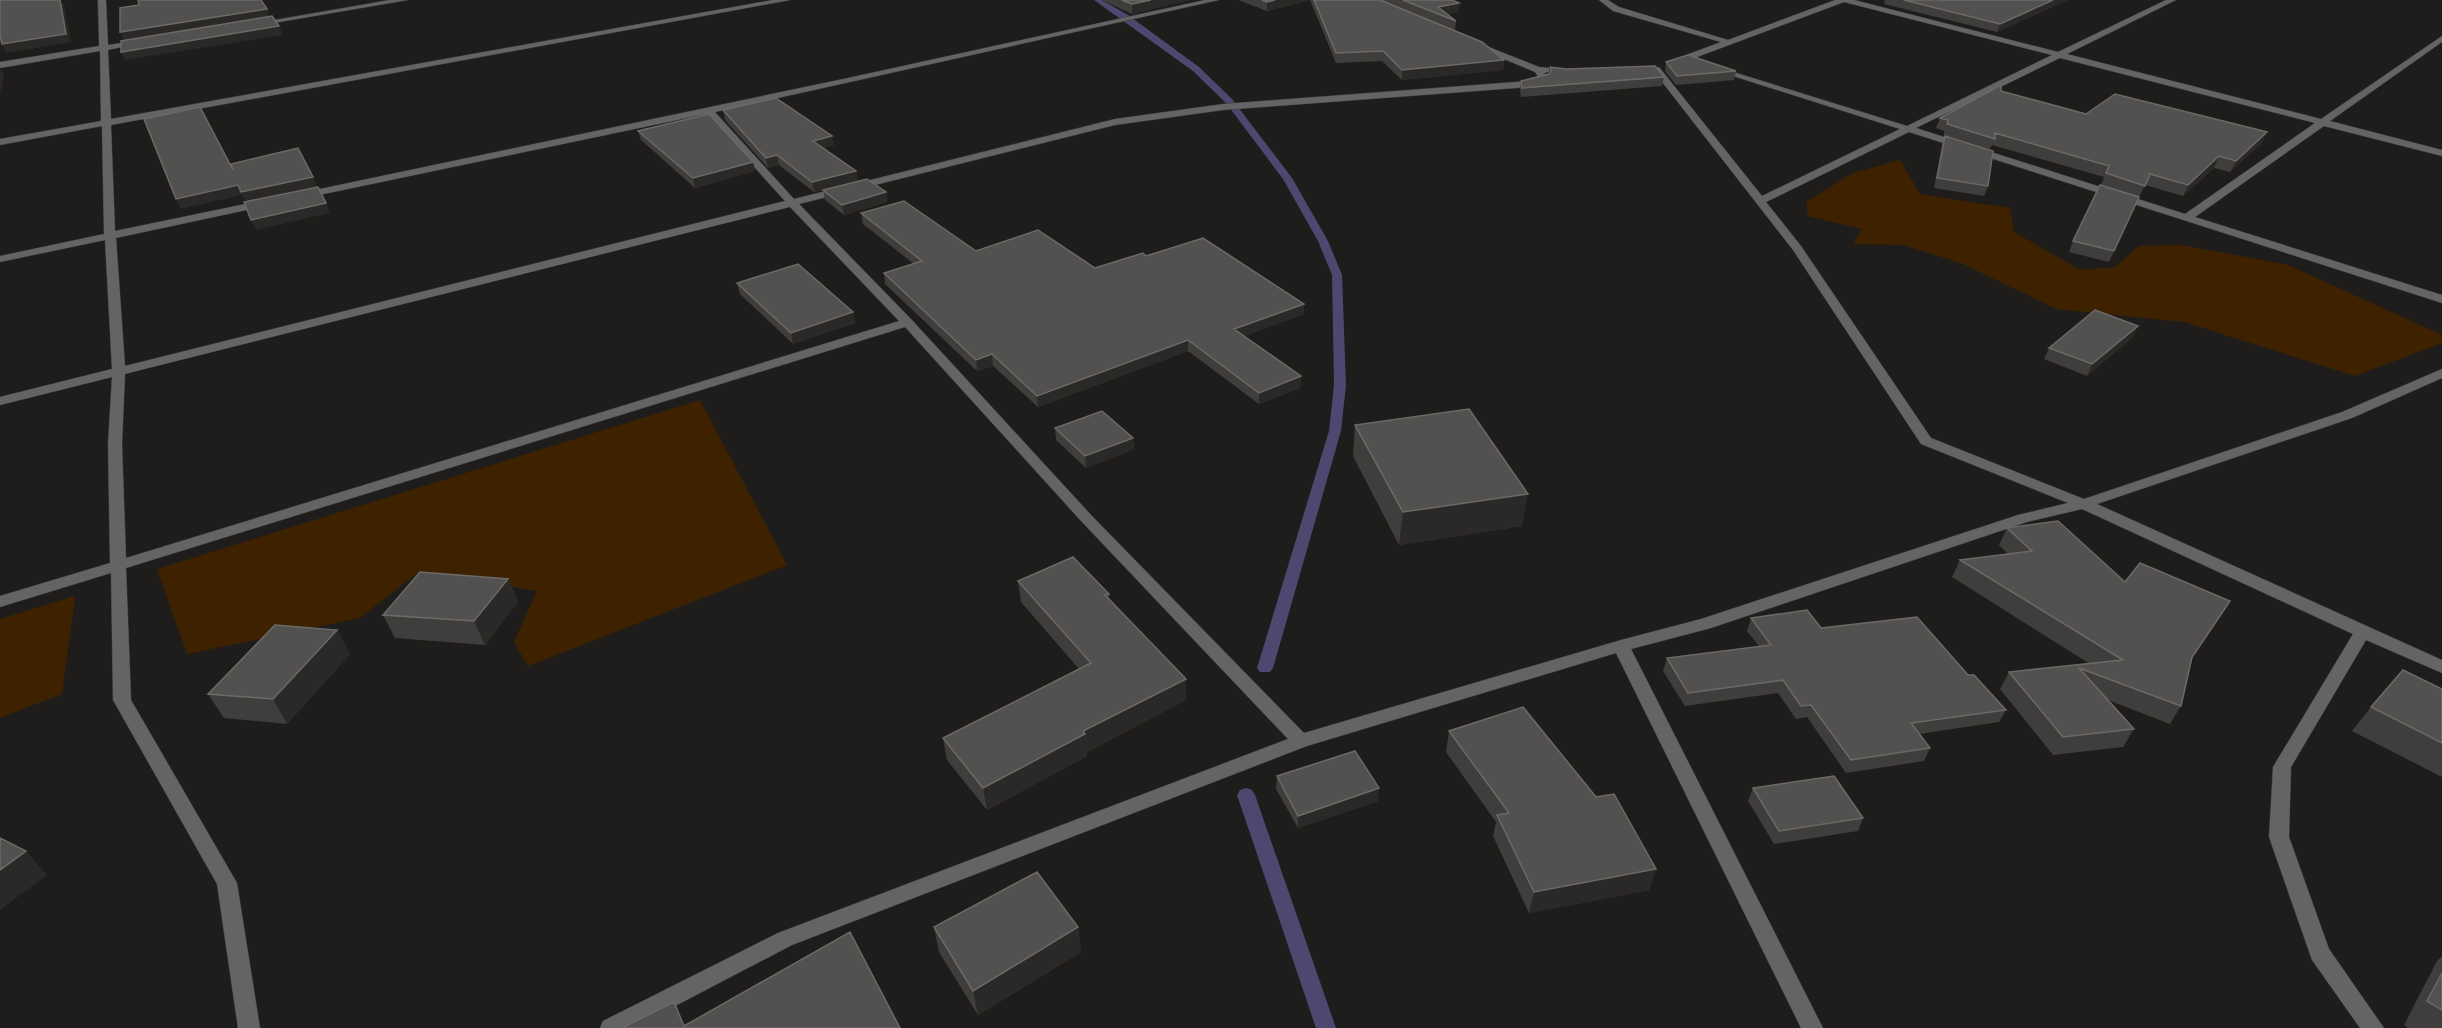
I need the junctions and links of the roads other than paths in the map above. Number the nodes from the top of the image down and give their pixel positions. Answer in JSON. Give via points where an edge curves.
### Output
{"nodes":[{"id":1,"x":102,"y":0,"type":"edge"},
{"id":2,"x":404,"y":0,"type":"edge"},
{"id":3,"x":786,"y":0,"type":"edge"},
{"id":4,"x":1215,"y":0,"type":"edge"},
{"id":5,"x":1603,"y":0,"type":"edge"},
{"id":6,"x":1843,"y":0,"type":"edge"},
{"id":7,"x":2172,"y":0,"type":"edge"},
{"id":8,"x":243,"y":26,"type":"edge"},
{"id":9,"x":2442,"y":38,"type":"edge"},
{"id":10,"x":151,"y":40,"type":"edge"},
{"id":11,"x":1728,"y":42,"type":"junction"},
{"id":12,"x":1472,"y":43,"type":"edge"},
{"id":13,"x":105,"y":48,"type":"junction"},
{"id":14,"x":2061,"y":55,"type":"junction"},
{"id":15,"x":1685,"y":58,"type":"junction"},
{"id":16,"x":0,"y":64,"type":"edge"},
{"id":17,"x":1643,"y":68,"type":"edge"},
{"id":18,"x":1656,"y":69,"type":"junction"},
{"id":19,"x":1538,"y":70,"type":"junction"},
{"id":20,"x":1556,"y":71,"type":"edge"},
{"id":21,"x":708,"y":110,"type":"junction"},
{"id":22,"x":107,"y":122,"type":"junction"},
{"id":23,"x":2323,"y":123,"type":"junction"},
{"id":24,"x":1907,"y":128,"type":"junction"},
{"id":25,"x":0,"y":142,"type":"edge"},
{"id":26,"x":2442,"y":153,"type":"edge"},
{"id":27,"x":286,"y":199,"type":"edge"},
{"id":28,"x":1762,"y":200,"type":"junction"},
{"id":29,"x":274,"y":201,"type":"edge"},
{"id":30,"x":791,"y":202,"type":"junction"},
{"id":31,"x":2186,"y":218,"type":"junction"},
{"id":32,"x":110,"y":236,"type":"junction"},
{"id":33,"x":0,"y":259,"type":"edge"},
{"id":34,"x":2442,"y":299,"type":"edge"},
{"id":35,"x":907,"y":322,"type":"junction"},
{"id":36,"x":119,"y":372,"type":"junction"},
{"id":37,"x":2442,"y":373,"type":"edge"},
{"id":38,"x":0,"y":401,"type":"edge"},
{"id":39,"x":2084,"y":504,"type":"junction"},
{"id":40,"x":119,"y":566,"type":"junction"},
{"id":41,"x":0,"y":602,"type":"edge"},
{"id":42,"x":2362,"y":633,"type":"junction"},
{"id":43,"x":1621,"y":646,"type":"junction"},
{"id":44,"x":2442,"y":667,"type":"edge"},
{"id":45,"x":1301,"y":741,"type":"junction"},
{"id":46,"x":249,"y":1028,"type":"edge"},
{"id":47,"x":611,"y":1028,"type":"edge"},
{"id":48,"x":1812,"y":1028,"type":"edge"},
{"id":49,"x":2373,"y":1028,"type":"edge"}],
"edges":[{"from":1,"to":13,"type":"street"},
{"from":2,"to":8,"type":"street"},
{"from":3,"to":22,"type":"street"},
{"from":4,"to":21,"type":"street"},
{"from":5,"to":11,"type":"street","via":[[1616,9]]},
{"from":6,"to":11,"type":"street"},
{"from":6,"to":14,"type":"street"},
{"from":7,"to":14,"type":"street"},
{"from":9,"to":23,"type":"street"},
{"from":10,"to":13,"type":"street"},
{"from":11,"to":15,"type":"street"},
{"from":12,"to":19,"type":"street"},
{"from":13,"to":16,"type":"street"},
{"from":13,"to":22,"type":"street"},
{"from":14,"to":23,"type":"street"},
{"from":14,"to":24,"type":"street"},
{"from":15,"to":18,"type":"street"},
{"from":15,"to":24,"type":"street"},
{"from":17,"to":18,"type":"street"},
{"from":18,"to":28,"type":"street"},
{"from":19,"to":20,"type":"street"},
{"from":19,"to":30,"type":"street","via":[[1544,79],[1529,84],[1223,107],[1115,122]]},
{"from":21,"to":27,"type":"street"},
{"from":21,"to":30,"type":"street"},
{"from":22,"to":25,"type":"street"},
{"from":22,"to":32,"type":"street"},
{"from":23,"to":26,"type":"street"},
{"from":23,"to":31,"type":"street"},
{"from":24,"to":28,"type":"street"},
{"from":24,"to":31,"type":"street"},
{"from":28,"to":39,"type":"street","via":[[1926,441]]},
{"from":29,"to":32,"type":"street"},
{"from":30,"to":35,"type":"street"},
{"from":30,"to":36,"type":"street"},
{"from":31,"to":34,"type":"street"},
{"from":32,"to":33,"type":"street"},
{"from":32,"to":36,"type":"street"},
{"from":35,"to":40,"type":"street"},
{"from":35,"to":45,"type":"street","via":[[1087,519]]},
{"from":36,"to":38,"type":"street"},
{"from":36,"to":40,"type":"street"},
{"from":37,"to":39,"type":"street","via":[[2336,419]]},
{"from":39,"to":42,"type":"street"},
{"from":39,"to":43,"type":"street","via":[[2023,518],[1705,624]]},
{"from":40,"to":41,"type":"street"},
{"from":40,"to":46,"type":"street","via":[[122,700],[227,883]]},
{"from":42,"to":44,"type":"street"},
{"from":42,"to":49,"type":"street","via":[[2282,767],[2279,837],[2320,953]]},
{"from":43,"to":45,"type":"street"},
{"from":43,"to":48,"type":"street"},
{"from":45,"to":47,"type":"street","via":[[785,939]]}]}
